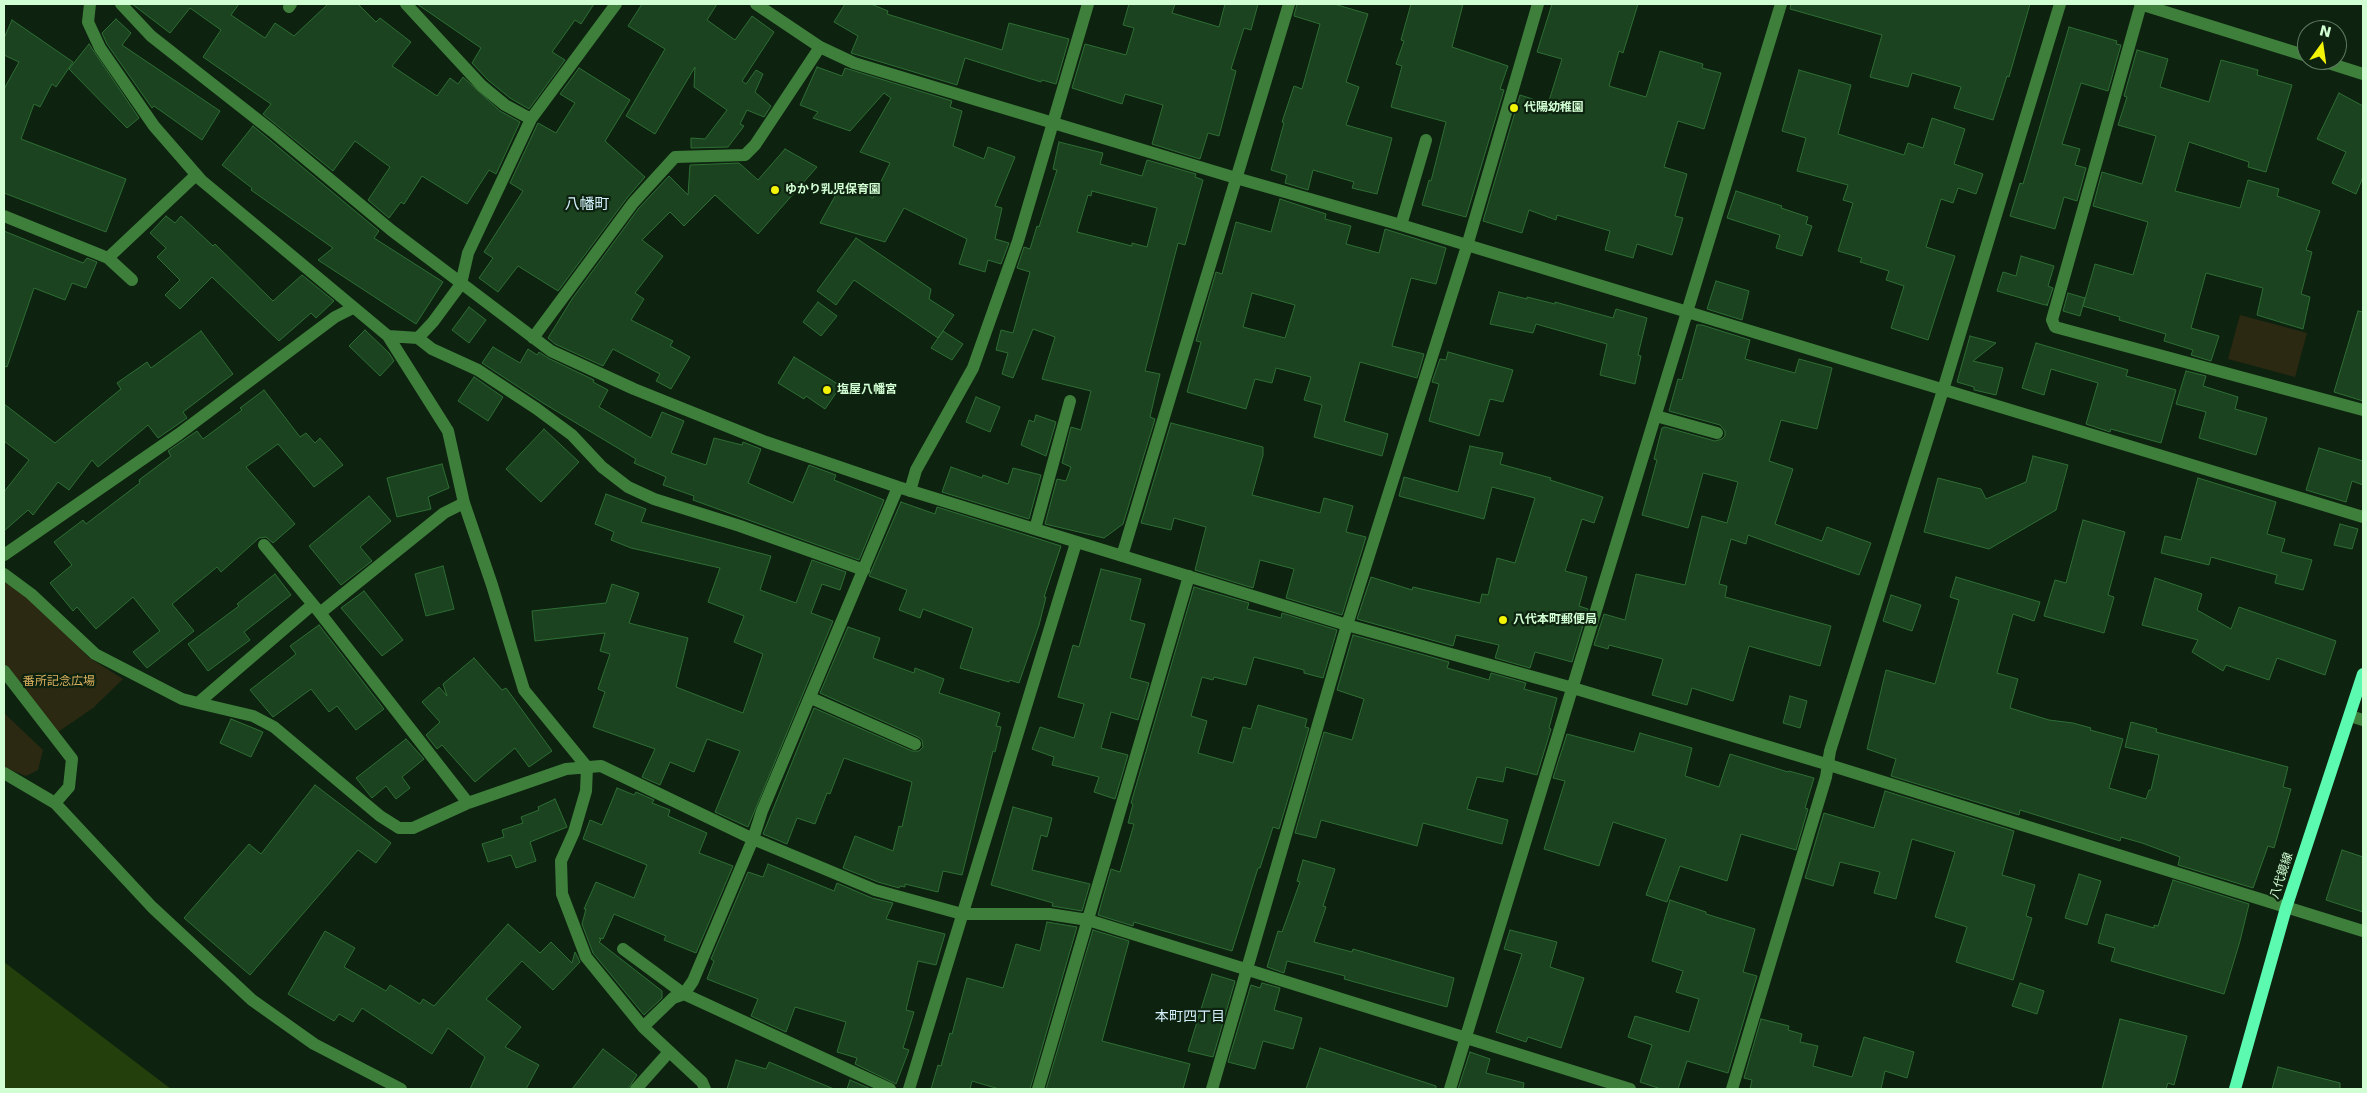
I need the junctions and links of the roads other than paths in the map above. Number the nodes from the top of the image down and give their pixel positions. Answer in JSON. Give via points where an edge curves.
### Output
{"nodes":[{"id":1,"x":90,"y":4,"type":"edge"},
{"id":2,"x":122,"y":4,"type":"edge"},
{"id":3,"x":406,"y":4,"type":"edge"},
{"id":4,"x":616,"y":4,"type":"edge"},
{"id":5,"x":756,"y":4,"type":"edge"},
{"id":6,"x":1088,"y":4,"type":"edge"},
{"id":7,"x":1289,"y":4,"type":"edge"},
{"id":8,"x":1538,"y":4,"type":"edge"},
{"id":9,"x":1781,"y":4,"type":"edge"},
{"id":10,"x":2060,"y":4,"type":"edge"},
{"id":11,"x":2140,"y":4,"type":"edge"},
{"id":12,"x":820,"y":47,"type":"junction"},
{"id":13,"x":2297,"y":53,"type":"edge"},
{"id":14,"x":2347,"y":69,"type":"edge"},
{"id":15,"x":2363,"y":74,"type":"edge"},
{"id":16,"x":531,"y":120,"type":"junction"},
{"id":17,"x":1052,"y":122,"type":"junction"},
{"id":18,"x":1426,"y":140,"type":"dead end"},
{"id":19,"x":196,"y":175,"type":"junction"},
{"id":20,"x":1236,"y":178,"type":"junction"},
{"id":21,"x":4,"y":216,"type":"edge"},
{"id":22,"x":1402,"y":225,"type":"junction"},
{"id":23,"x":1467,"y":246,"type":"junction"},
{"id":24,"x":108,"y":258,"type":"junction"},
{"id":25,"x":132,"y":280,"type":"dead end"},
{"id":26,"x":461,"y":284,"type":"junction"},
{"id":27,"x":354,"y":308,"type":"junction"},
{"id":28,"x":1686,"y":310,"type":"junction"},
{"id":29,"x":388,"y":336,"type":"junction"},
{"id":30,"x":418,"y":338,"type":"junction"},
{"id":31,"x":533,"y":338,"type":"junction"},
{"id":32,"x":1944,"y":390,"type":"junction"},
{"id":33,"x":1070,"y":401,"type":"dead end"},
{"id":34,"x":2363,"y":410,"type":"edge"},
{"id":35,"x":1656,"y":416,"type":"junction"},
{"id":36,"x":1716,"y":433,"type":"dead end"},
{"id":37,"x":904,"y":489,"type":"junction"},
{"id":38,"x":464,"y":503,"type":"junction"},
{"id":39,"x":2363,"y":517,"type":"edge"},
{"id":40,"x":1035,"y":529,"type":"junction"},
{"id":41,"x":1076,"y":543,"type":"junction"},
{"id":42,"x":264,"y":545,"type":"dead end"},
{"id":43,"x":4,"y":555,"type":"edge"},
{"id":44,"x":1122,"y":556,"type":"junction"},
{"id":45,"x":864,"y":570,"type":"junction"},
{"id":46,"x":4,"y":574,"type":"edge"},
{"id":47,"x":1189,"y":576,"type":"junction"},
{"id":48,"x":316,"y":609,"type":"junction"},
{"id":49,"x":1347,"y":625,"type":"junction"},
{"id":50,"x":4,"y":671,"type":"edge"},
{"id":51,"x":2363,"y":674,"type":"edge"},
{"id":52,"x":1573,"y":688,"type":"junction"},
{"id":53,"x":811,"y":698,"type":"junction"},
{"id":54,"x":198,"y":703,"type":"junction"},
{"id":55,"x":2350,"y":716,"type":"junction"},
{"id":56,"x":2363,"y":720,"type":"edge"},
{"id":57,"x":915,"y":744,"type":"dead end"},
{"id":58,"x":1826,"y":764,"type":"junction"},
{"id":59,"x":587,"y":767,"type":"junction"},
{"id":60,"x":4,"y":773,"type":"edge"},
{"id":61,"x":55,"y":803,"type":"junction"},
{"id":62,"x":468,"y":803,"type":"junction"},
{"id":63,"x":753,"y":839,"type":"junction"},
{"id":64,"x":2286,"y":908,"type":"junction"},
{"id":65,"x":962,"y":914,"type":"junction"},
{"id":66,"x":1088,"y":920,"type":"junction"},
{"id":67,"x":2363,"y":931,"type":"edge"},
{"id":68,"x":623,"y":949,"type":"dead end"},
{"id":69,"x":1246,"y":970,"type":"junction"},
{"id":70,"x":684,"y":994,"type":"junction"},
{"id":71,"x":643,"y":1027,"type":"junction"},
{"id":72,"x":1466,"y":1038,"type":"junction"},
{"id":73,"x":669,"y":1052,"type":"junction"},
{"id":74,"x":402,"y":1089,"type":"edge"},
{"id":75,"x":636,"y":1089,"type":"edge"},
{"id":76,"x":705,"y":1089,"type":"edge"},
{"id":77,"x":890,"y":1089,"type":"edge"},
{"id":78,"x":909,"y":1089,"type":"edge"},
{"id":79,"x":1038,"y":1089,"type":"edge"},
{"id":80,"x":1212,"y":1089,"type":"edge"},
{"id":81,"x":1450,"y":1089,"type":"edge"},
{"id":82,"x":1630,"y":1089,"type":"edge"},
{"id":83,"x":1732,"y":1089,"type":"edge"},
{"id":84,"x":2235,"y":1089,"type":"edge"}],
"edges":[{"from":1,"to":19,"type":"street","via":[[88,22],[100,48],[154,126]]},
{"from":2,"to":26,"type":"street","via":[[151,36]]},
{"from":3,"to":16,"type":"street","via":[[482,86]]},
{"from":4,"to":16,"type":"street"},
{"from":5,"to":12,"type":"street"},
{"from":6,"to":17,"type":"street"},
{"from":7,"to":20,"type":"street"},
{"from":8,"to":23,"type":"street"},
{"from":9,"to":28,"type":"street"},
{"from":10,"to":32,"type":"street"},
{"from":11,"to":13,"type":"street"},
{"from":11,"to":34,"type":"street","via":[[2052,320],[2055,327]]},
{"from":12,"to":17,"type":"street","via":[[854,63]]},
{"from":12,"to":31,"type":"street","via":[[755,145],[745,155],[675,157],[633,203]]},
{"from":14,"to":15,"type":"street"},
{"from":16,"to":26,"type":"street","via":[[468,253]]},
{"from":17,"to":20,"type":"street"},
{"from":17,"to":37,"type":"street","via":[[1018,241],[973,368]]},
{"from":18,"to":22,"type":"street"},
{"from":19,"to":24,"type":"street"},
{"from":19,"to":27,"type":"street"},
{"from":20,"to":22,"type":"street"},
{"from":20,"to":44,"type":"street"},
{"from":21,"to":24,"type":"street"},
{"from":22,"to":23,"type":"street"},
{"from":23,"to":28,"type":"street"},
{"from":23,"to":49,"type":"street"},
{"from":24,"to":25,"type":"street"},
{"from":26,"to":30,"type":"street"},
{"from":26,"to":31,"type":"street"},
{"from":27,"to":29,"type":"street"},
{"from":27,"to":43,"type":"street","via":[[334,317],[179,434]]},
{"from":28,"to":32,"type":"street"},
{"from":28,"to":35,"type":"street"},
{"from":29,"to":30,"type":"street"},
{"from":29,"to":38,"type":"street","via":[[448,431]]},
{"from":30,"to":45,"type":"street","via":[[432,349],[478,370],[537,409],[572,435],[602,467],[628,487],[654,499]]},
{"from":31,"to":37,"type":"street","via":[[550,351],[634,389],[766,442]]},
{"from":32,"to":39,"type":"street"},
{"from":32,"to":58,"type":"street"},
{"from":33,"to":40,"type":"street"},
{"from":35,"to":36,"type":"street"},
{"from":35,"to":52,"type":"street"},
{"from":37,"to":40,"type":"street"},
{"from":37,"to":45,"type":"street"},
{"from":38,"to":48,"type":"street","via":[[444,513]]},
{"from":38,"to":59,"type":"street","via":[[524,690]]},
{"from":40,"to":41,"type":"street"},
{"from":41,"to":44,"type":"street"},
{"from":41,"to":65,"type":"street"},
{"from":42,"to":48,"type":"street"},
{"from":44,"to":47,"type":"street"},
{"from":45,"to":53,"type":"street"},
{"from":46,"to":54,"type":"street","via":[[31,594],[95,654],[182,699]]},
{"from":47,"to":49,"type":"street"},
{"from":47,"to":66,"type":"street"},
{"from":48,"to":54,"type":"street"},
{"from":48,"to":62,"type":"street"},
{"from":49,"to":52,"type":"street"},
{"from":49,"to":69,"type":"street"},
{"from":50,"to":61,"type":"street","via":[[72,760],[69,787]]},
{"from":51,"to":55,"type":"main road","name":"八代鏡線"},
{"from":52,"to":58,"type":"street"},
{"from":52,"to":72,"type":"street"},
{"from":53,"to":57,"type":"street"},
{"from":53,"to":63,"type":"street"},
{"from":54,"to":62,"type":"street","via":[[254,716],[274,727],[380,816],[399,828],[413,828]]},
{"from":55,"to":56,"type":"street"},
{"from":55,"to":64,"type":"main road","name":"八代鏡線"},
{"from":58,"to":64,"type":"street"},
{"from":58,"to":83,"type":"street","via":[[1826,777]]},
{"from":59,"to":62,"type":"street","via":[[566,769]]},
{"from":59,"to":63,"type":"street","via":[[601,766]]},
{"from":59,"to":71,"type":"street","via":[[586,791],[574,832],[560,861],[562,894],[586,957]]},
{"from":60,"to":61,"type":"street"},
{"from":61,"to":74,"type":"street","via":[[152,907],[252,1000],[314,1044]]},
{"from":63,"to":65,"type":"street","via":[[875,890]]},
{"from":63,"to":70,"type":"street","via":[[693,981]]},
{"from":64,"to":67,"type":"street"},
{"from":64,"to":84,"type":"main road","name":"八代鏡線"},
{"from":65,"to":66,"type":"street","via":[[1049,914]]},
{"from":65,"to":78,"type":"street"},
{"from":66,"to":69,"type":"street"},
{"from":66,"to":79,"type":"street"},
{"from":68,"to":70,"type":"street"},
{"from":69,"to":72,"type":"street"},
{"from":69,"to":80,"type":"street"},
{"from":70,"to":71,"type":"street","via":[[673,998]]},
{"from":70,"to":77,"type":"street"},
{"from":71,"to":73,"type":"street"},
{"from":72,"to":81,"type":"street"},
{"from":72,"to":82,"type":"street"},
{"from":73,"to":75,"type":"street"},
{"from":73,"to":76,"type":"street","via":[[702,1082]]}]}
